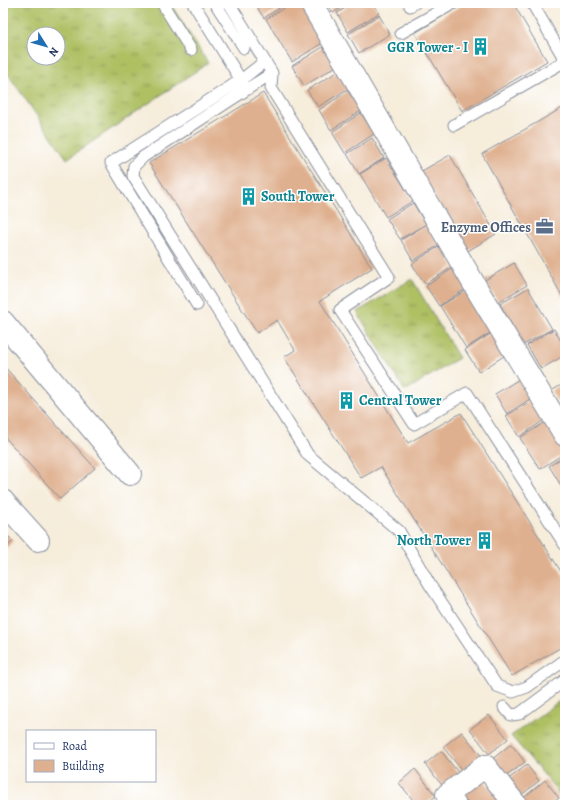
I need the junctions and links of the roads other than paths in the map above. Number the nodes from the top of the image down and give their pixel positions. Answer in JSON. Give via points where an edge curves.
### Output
{"nodes":[{"id":1,"x":162,"y":3,"type":"edge"},
{"id":2,"x":194,"y":3,"type":"edge"},
{"id":3,"x":215,"y":3,"type":"edge"},
{"id":4,"x":229,"y":3,"type":"edge"},
{"id":5,"x":311,"y":3,"type":"edge"},
{"id":6,"x":454,"y":3,"type":"edge"},
{"id":7,"x":532,"y":3,"type":"edge"},
{"id":8,"x":402,"y":33,"type":"dead end"},
{"id":9,"x":561,"y":45,"type":"edge"},
{"id":10,"x":244,"y":48,"type":"dead end"},
{"id":11,"x":191,"y":50,"type":"dead end"},
{"id":12,"x":565,"y":61,"type":"edge"},
{"id":13,"x":264,"y":62,"type":"junction"},
{"id":14,"x":272,"y":73,"type":"junction"},
{"id":15,"x":241,"y":80,"type":"junction"},
{"id":16,"x":248,"y":90,"type":"junction"},
{"id":17,"x":454,"y":125,"type":"dead end"},
{"id":18,"x":197,"y":305,"type":"dead end"},
{"id":19,"x":3,"y":322,"type":"edge"},
{"id":20,"x":565,"y":435,"type":"edge"},
{"id":21,"x":130,"y":474,"type":"dead end"},
{"id":22,"x":3,"y":501,"type":"edge"},
{"id":23,"x":38,"y":540,"type":"dead end"},
{"id":24,"x":565,"y":545,"type":"edge"},
{"id":25,"x":565,"y":660,"type":"edge"},
{"id":26,"x":565,"y":680,"type":"edge"},
{"id":27,"x":504,"y":707,"type":"dead end"},
{"id":28,"x":455,"y":805,"type":"edge"},
{"id":29,"x":516,"y":805,"type":"edge"}],
"edges":[{"from":1,"to":11,"type":"lane"},
{"from":2,"to":15,"type":"lane"},
{"from":3,"to":10,"type":"lane"},
{"from":4,"to":13,"type":"lane"},
{"from":5,"to":20,"type":"street"},
{"from":6,"to":8,"type":"lane"},
{"from":7,"to":9,"type":"lane"},
{"from":9,"to":12,"type":"lane"},
{"from":12,"to":17,"type":"lane"},
{"from":13,"to":14,"type":"lane"},
{"from":13,"to":15,"type":"lane"},
{"from":14,"to":16,"type":"lane"},
{"from":14,"to":24,"type":"lane","via":[[271,88],[389,277],[340,310],[414,424],[467,392]]},
{"from":15,"to":16,"type":"lane"},
{"from":15,"to":18,"type":"lane","via":[[110,163]]},
{"from":16,"to":25,"type":"lane","via":[[143,157],[134,166],[133,176],[308,455],[399,531],[430,585],[497,686],[513,692],[527,687]]},
{"from":19,"to":21,"type":"street"},
{"from":22,"to":23,"type":"street"},
{"from":26,"to":27,"type":"lane","via":[[519,714],[511,715]]},
{"from":28,"to":29,"type":"street","via":[[447,795],[485,766]]}]}
